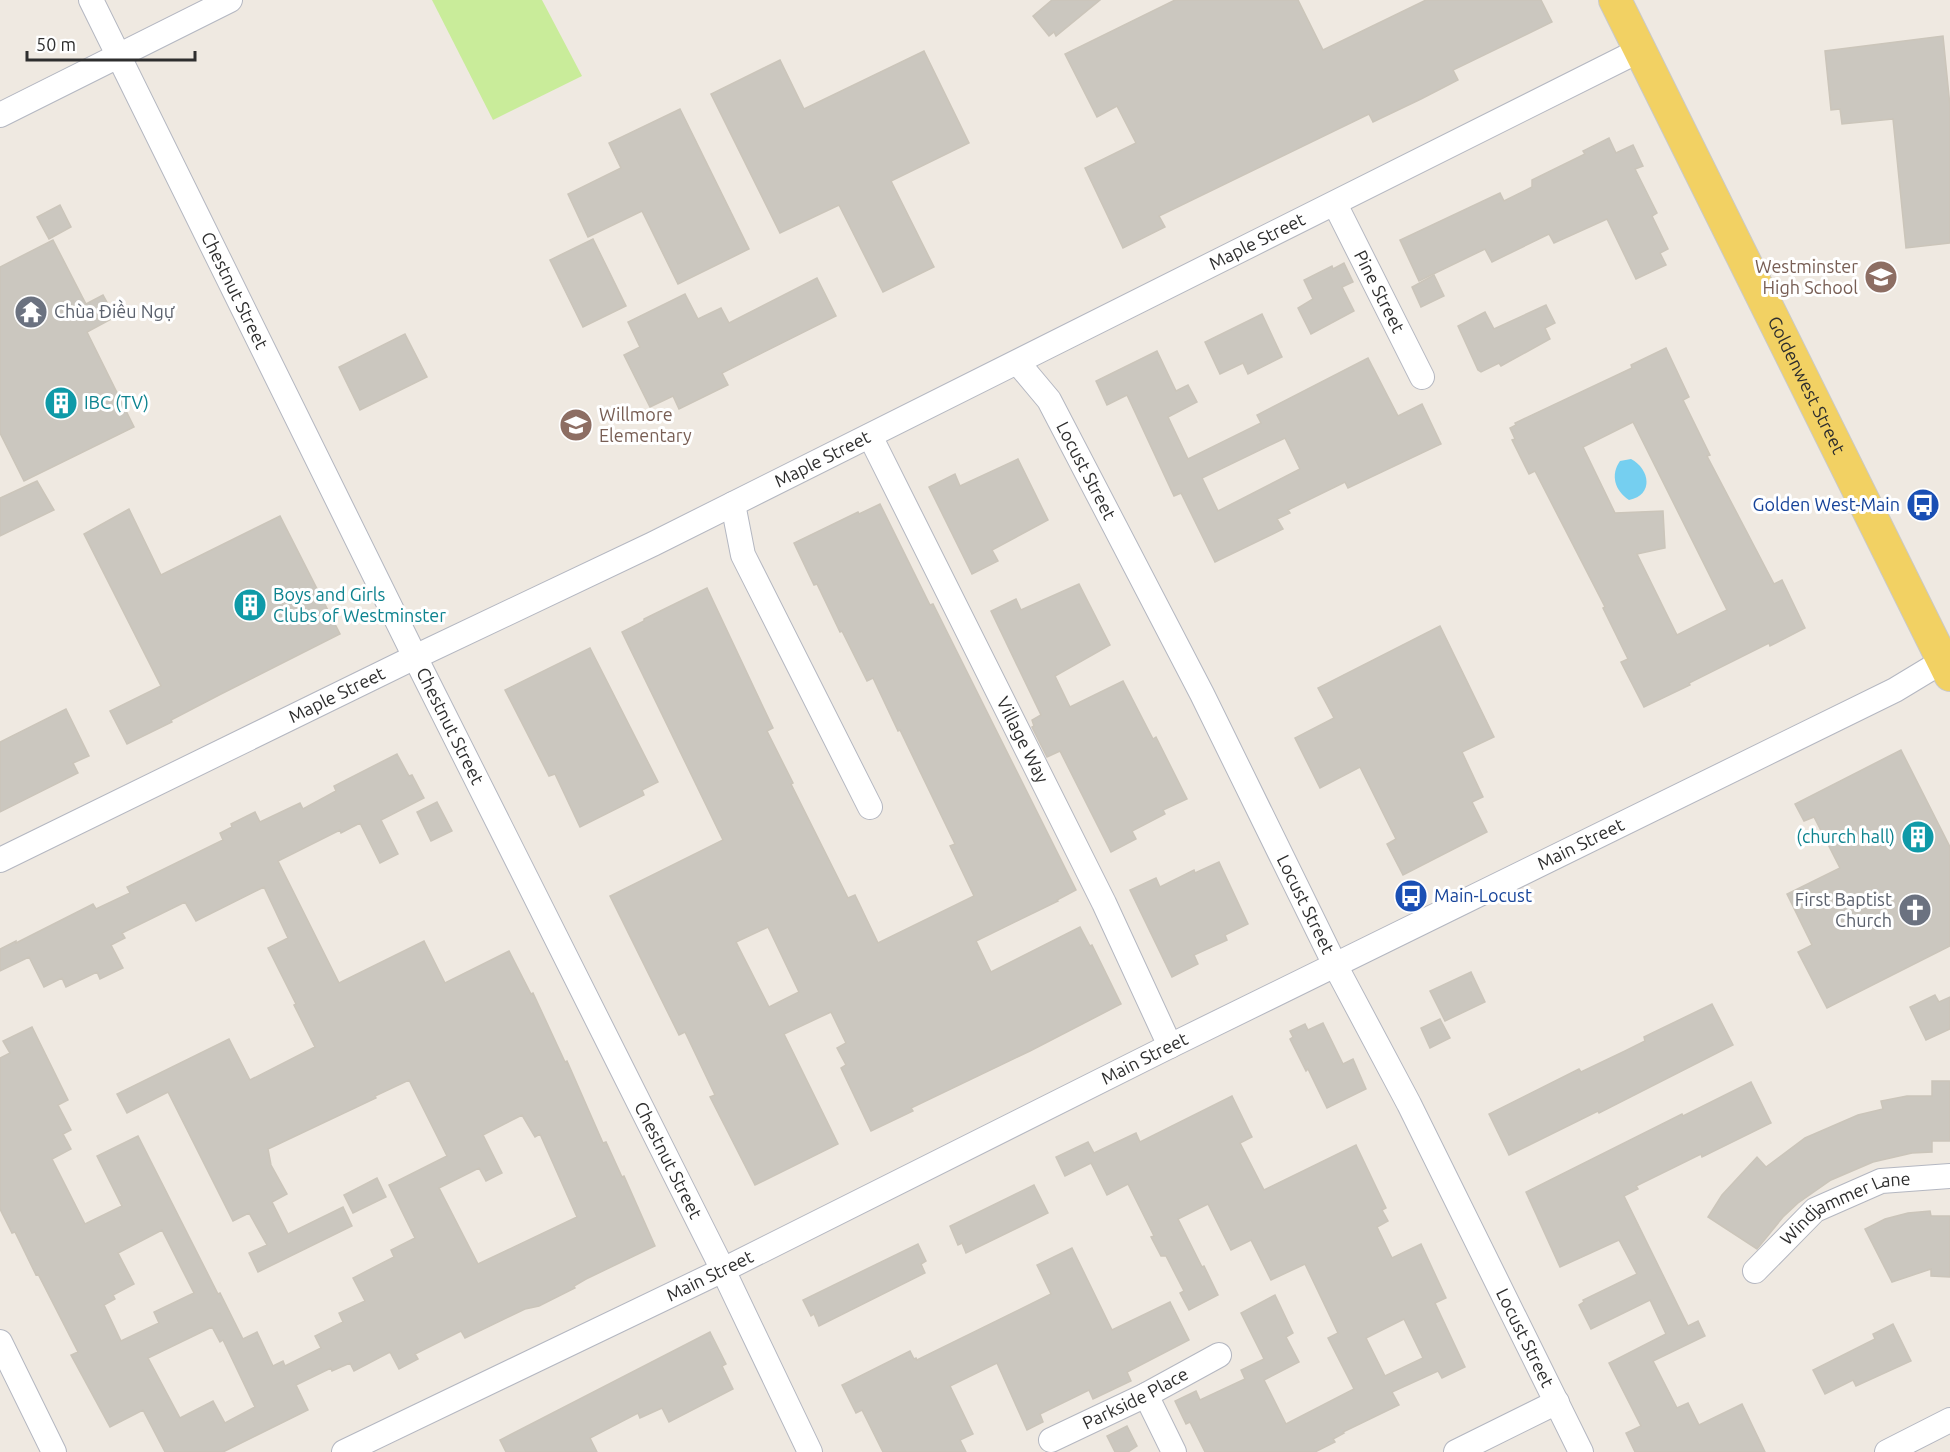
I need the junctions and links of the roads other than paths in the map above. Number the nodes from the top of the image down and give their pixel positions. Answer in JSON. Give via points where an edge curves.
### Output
{"nodes":[{"id":1,"x":91,"y":0,"type":"edge"},
{"id":2,"x":230,"y":0,"type":"edge"},
{"id":3,"x":1615,"y":0,"type":"edge"},
{"id":4,"x":1640,"y":50,"type":"junction"},
{"id":5,"x":120,"y":55,"type":"junction"},
{"id":6,"x":0,"y":115,"type":"edge"},
{"id":7,"x":1335,"y":204,"type":"junction"},
{"id":8,"x":1018,"y":363,"type":"junction"},
{"id":9,"x":1422,"y":377,"type":"dead end"},
{"id":10,"x":870,"y":436,"type":"junction"},
{"id":11,"x":733,"y":504,"type":"junction"},
{"id":12,"x":415,"y":657,"type":"junction"},
{"id":13,"x":1946,"y":668,"type":"edge"},
{"id":14,"x":870,"y":807,"type":"dead end"},
{"id":15,"x":0,"y":860,"type":"edge"},
{"id":16,"x":1335,"y":964,"type":"junction"},
{"id":17,"x":1170,"y":1046,"type":"junction"},
{"id":18,"x":1950,"y":1176,"type":"edge"},
{"id":19,"x":723,"y":1270,"type":"junction"},
{"id":20,"x":1755,"y":1271,"type":"dead end"},
{"id":21,"x":0,"y":1342,"type":"edge"},
{"id":22,"x":1219,"y":1355,"type":"dead end"},
{"id":23,"x":1146,"y":1395,"type":"junction"},
{"id":24,"x":1557,"y":1402,"type":"junction"},
{"id":25,"x":1950,"y":1420,"type":"edge"},
{"id":26,"x":1051,"y":1440,"type":"dead end"},
{"id":27,"x":54,"y":1452,"type":"edge"},
{"id":28,"x":344,"y":1452,"type":"edge"},
{"id":29,"x":810,"y":1452,"type":"edge"},
{"id":30,"x":1174,"y":1452,"type":"edge"},
{"id":31,"x":1456,"y":1452,"type":"edge"},
{"id":32,"x":1581,"y":1452,"type":"edge"},
{"id":33,"x":1887,"y":1452,"type":"edge"}],
"edges":[{"from":1,"to":5,"type":"street","name":"Chestnut Street"},
{"from":2,"to":5,"type":"street"},
{"from":3,"to":4,"type":"main road","name":"Goldenwest Street"},
{"from":4,"to":7,"type":"street","name":"Maple Street"},
{"from":4,"to":13,"type":"main road","name":"Goldenwest Street"},
{"from":5,"to":6,"type":"street"},
{"from":5,"to":12,"type":"street","name":"Chestnut Street"},
{"from":7,"to":8,"type":"street","name":"Maple Street"},
{"from":7,"to":9,"type":"street","name":"Pine Street"},
{"from":8,"to":10,"type":"street","name":"Maple Street"},
{"from":8,"to":16,"type":"street","name":"Locust Street","via":[[1049,400],[1202,694]]},
{"from":10,"to":11,"type":"street","name":"Maple Street"},
{"from":10,"to":17,"type":"street","name":"Village Way","via":[[1104,903]]},
{"from":11,"to":12,"type":"street","name":"Maple Street"},
{"from":11,"to":14,"type":"street","via":[[743,555]]},
{"from":12,"to":15,"type":"street","name":"Maple Street"},
{"from":12,"to":19,"type":"street","name":"Chestnut Street"},
{"from":13,"to":16,"type":"street","name":"Main Street"},
{"from":16,"to":17,"type":"street","name":"Main Street"},
{"from":16,"to":24,"type":"street","name":"Locust Street"},
{"from":17,"to":19,"type":"street","name":"Main Street"},
{"from":18,"to":20,"type":"street","name":"Windjammer Lane","via":[[1881,1181],[1815,1210]]},
{"from":19,"to":28,"type":"street","name":"Main Street"},
{"from":19,"to":29,"type":"street","name":"Chestnut Street"},
{"from":21,"to":27,"type":"street"},
{"from":22,"to":23,"type":"street","name":"Parkside Place"},
{"from":23,"to":26,"type":"street","name":"Parkside Place"},
{"from":23,"to":30,"type":"street"},
{"from":24,"to":31,"type":"street"},
{"from":24,"to":32,"type":"street","name":"Locust Street"},
{"from":25,"to":33,"type":"street"}]}
